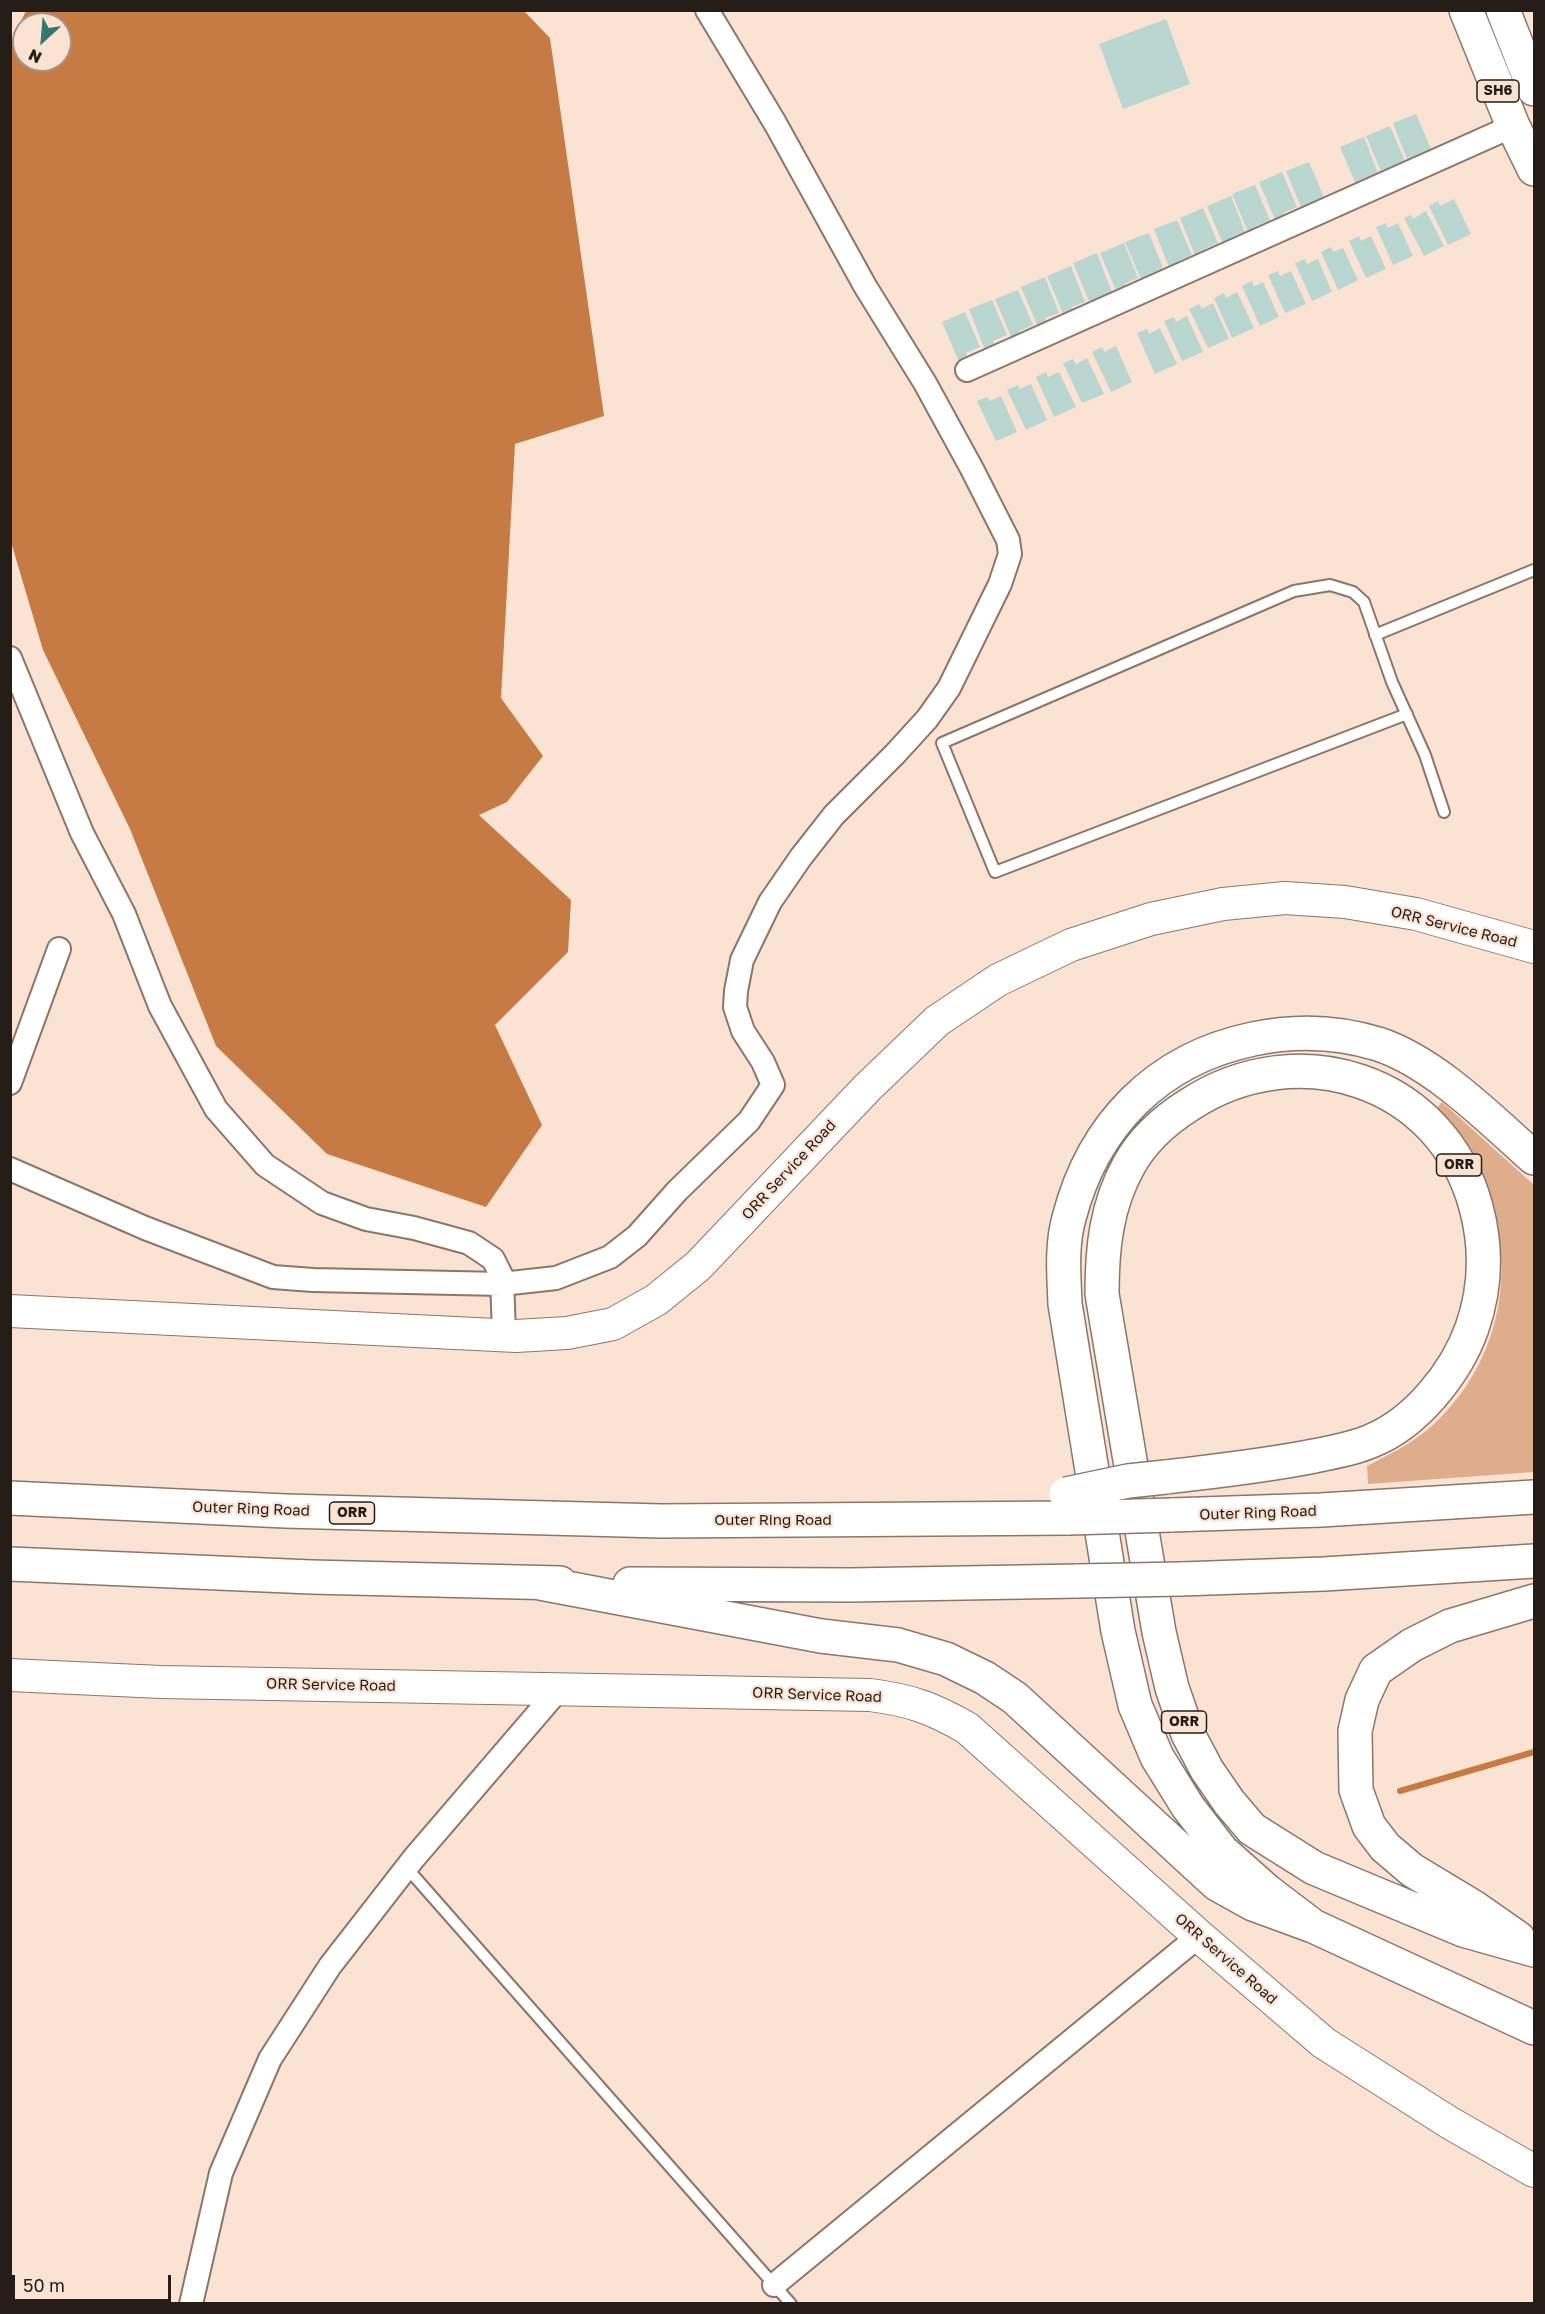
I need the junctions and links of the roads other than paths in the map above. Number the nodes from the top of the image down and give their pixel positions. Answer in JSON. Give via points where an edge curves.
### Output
{"nodes":[{"id":1,"x":707,"y":10,"type":"edge"},
{"id":2,"x":1466,"y":10,"type":"edge"},
{"id":3,"x":1503,"y":10,"type":"edge"},
{"id":4,"x":1534,"y":89,"type":"edge"},
{"id":5,"x":1512,"y":126,"type":"junction"},
{"id":6,"x":1534,"y":169,"type":"edge"},
{"id":7,"x":967,"y":370,"type":"dead end"},
{"id":8,"x":1534,"y":570,"type":"edge"},
{"id":9,"x":1376,"y":635,"type":"junction"},
{"id":10,"x":10,"y":657,"type":"edge"},
{"id":11,"x":1407,"y":714,"type":"junction"},
{"id":12,"x":1444,"y":812,"type":"dead end"},
{"id":13,"x":1534,"y":947,"type":"edge"},
{"id":14,"x":59,"y":949,"type":"dead end"},
{"id":15,"x":10,"y":1083,"type":"edge"},
{"id":16,"x":1534,"y":1158,"type":"edge"},
{"id":17,"x":10,"y":1169,"type":"edge"},
{"id":18,"x":502,"y":1284,"type":"junction"},
{"id":19,"x":10,"y":1311,"type":"edge"},
{"id":20,"x":504,"y":1335,"type":"junction"},
{"id":21,"x":1534,"y":1497,"type":"edge"},
{"id":22,"x":10,"y":1498,"type":"edge"},
{"id":23,"x":1067,"y":1506,"type":"junction"},
{"id":24,"x":1534,"y":1561,"type":"edge"},
{"id":25,"x":10,"y":1564,"type":"edge"},
{"id":26,"x":540,"y":1583,"type":"junction"},
{"id":27,"x":1534,"y":1601,"type":"edge"},
{"id":28,"x":10,"y":1675,"type":"edge"},
{"id":29,"x":559,"y":1689,"type":"junction"},
{"id":30,"x":407,"y":1868,"type":"junction"},
{"id":31,"x":1313,"y":1926,"type":"junction"},
{"id":32,"x":1199,"y":1936,"type":"junction"},
{"id":33,"x":1534,"y":1949,"type":"edge"},
{"id":34,"x":1534,"y":2028,"type":"edge"},
{"id":35,"x":1534,"y":2171,"type":"edge"},
{"id":36,"x":774,"y":2285,"type":"junction"},
{"id":37,"x":191,"y":2304,"type":"edge"},
{"id":38,"x":791,"y":2304,"type":"edge"}],
"edges":[{"from":1,"to":18,"type":"street","via":[[925,383],[1008,540],[1010,554],[1000,584],[944,696],[895,754],[834,815],[776,893],[755,931],[742,960],[735,1007],[743,1031],[772,1085],[749,1121],[637,1236],[610,1257],[556,1278]]},
{"from":2,"to":5,"type":"main road","number":"SH6"},
{"from":3,"to":4,"type":"main road","number":"SH6"},
{"from":5,"to":6,"type":"main road","number":"SH6"},
{"from":5,"to":7,"type":"street"},
{"from":8,"to":9,"type":"lane"},
{"from":9,"to":11,"type":"lane"},
{"from":9,"to":11,"type":"lane","via":[[1364,602],[1353,592],[1330,585],[1294,591],[942,743],[995,872]]},
{"from":10,"to":18,"type":"street","via":[[82,833],[124,914],[160,1006],[216,1109],[265,1165],[322,1203],[366,1219],[469,1243],[493,1259]]},
{"from":11,"to":12,"type":"lane"},
{"from":13,"to":20,"type":"main road","name":"ORR Service Road","via":[[1416,914],[1344,902],[1285,898],[1223,903],[1151,919],[1071,945],[998,980],[937,1021],[867,1088],[698,1266],[656,1300],[613,1323],[567,1333]]},
{"from":14,"to":15,"type":"street"},
{"from":16,"to":31,"type":"main road","number":"ORR","via":[[1457,1091],[1410,1059],[1380,1045],[1345,1035],[1308,1031],[1270,1036],[1231,1044],[1193,1058],[1138,1095],[1097,1147],[1068,1221],[1065,1304],[1118,1631],[1135,1705],[1157,1757],[1222,1851],[1267,1892]]},
{"from":17,"to":18,"type":"street","via":[[144,1228],[273,1277]]},
{"from":18,"to":20,"type":"street"},
{"from":19,"to":20,"type":"main road","name":"ORR Service Road"},
{"from":21,"to":23,"type":"main road","name":"Outer Ring Road","number":"ORR","bridge":true,"via":[[1171,1515]]},
{"from":22,"to":23,"type":"main road","name":"Outer Ring Road","number":"ORR","via":[[638,1521],[1002,1518]]},
{"from":23,"to":33,"type":"main road","number":"ORR","bridge":true,"via":[[1128,1481],[1166,1478],[1285,1462],[1371,1442],[1415,1411],[1447,1375],[1467,1341],[1479,1308],[1485,1270],[1482,1230],[1472,1192],[1436,1128],[1408,1105],[1375,1086],[1349,1077],[1303,1070],[1268,1073],[1204,1094],[1151,1135],[1130,1163],[1107,1222],[1102,1294],[1159,1632],[1172,1688],[1188,1734],[1207,1770],[1252,1829],[1314,1868],[1463,1930]]},
{"from":24,"to":26,"type":"main road","bridge":true,"via":[[1180,1579],[831,1585]]},
{"from":25,"to":26,"type":"main road"},
{"from":26,"to":31,"type":"main road","number":"ORR","via":[[821,1636],[898,1645],[946,1659],[1015,1698],[1217,1884],[1253,1904]]},
{"from":27,"to":33,"type":"main road","via":[[1450,1626],[1412,1645],[1376,1670],[1362,1700],[1355,1731],[1356,1790],[1369,1826],[1385,1848],[1412,1870]]},
{"from":28,"to":29,"type":"main road","name":"ORR Service Road","via":[[161,1682]]},
{"from":29,"to":30,"type":"street"},
{"from":29,"to":32,"type":"main road","name":"ORR Service Road","via":[[870,1695],[904,1700],[936,1711],[967,1728]]},
{"from":30,"to":36,"type":"lane"},
{"from":30,"to":37,"type":"street","via":[[330,1966],[270,2059],[221,2173]]},
{"from":31,"to":34,"type":"main road","number":"ORR"},
{"from":32,"to":35,"type":"main road","name":"ORR Service Road","via":[[1324,2043]]},
{"from":32,"to":36,"type":"street"},
{"from":36,"to":38,"type":"lane"}]}
